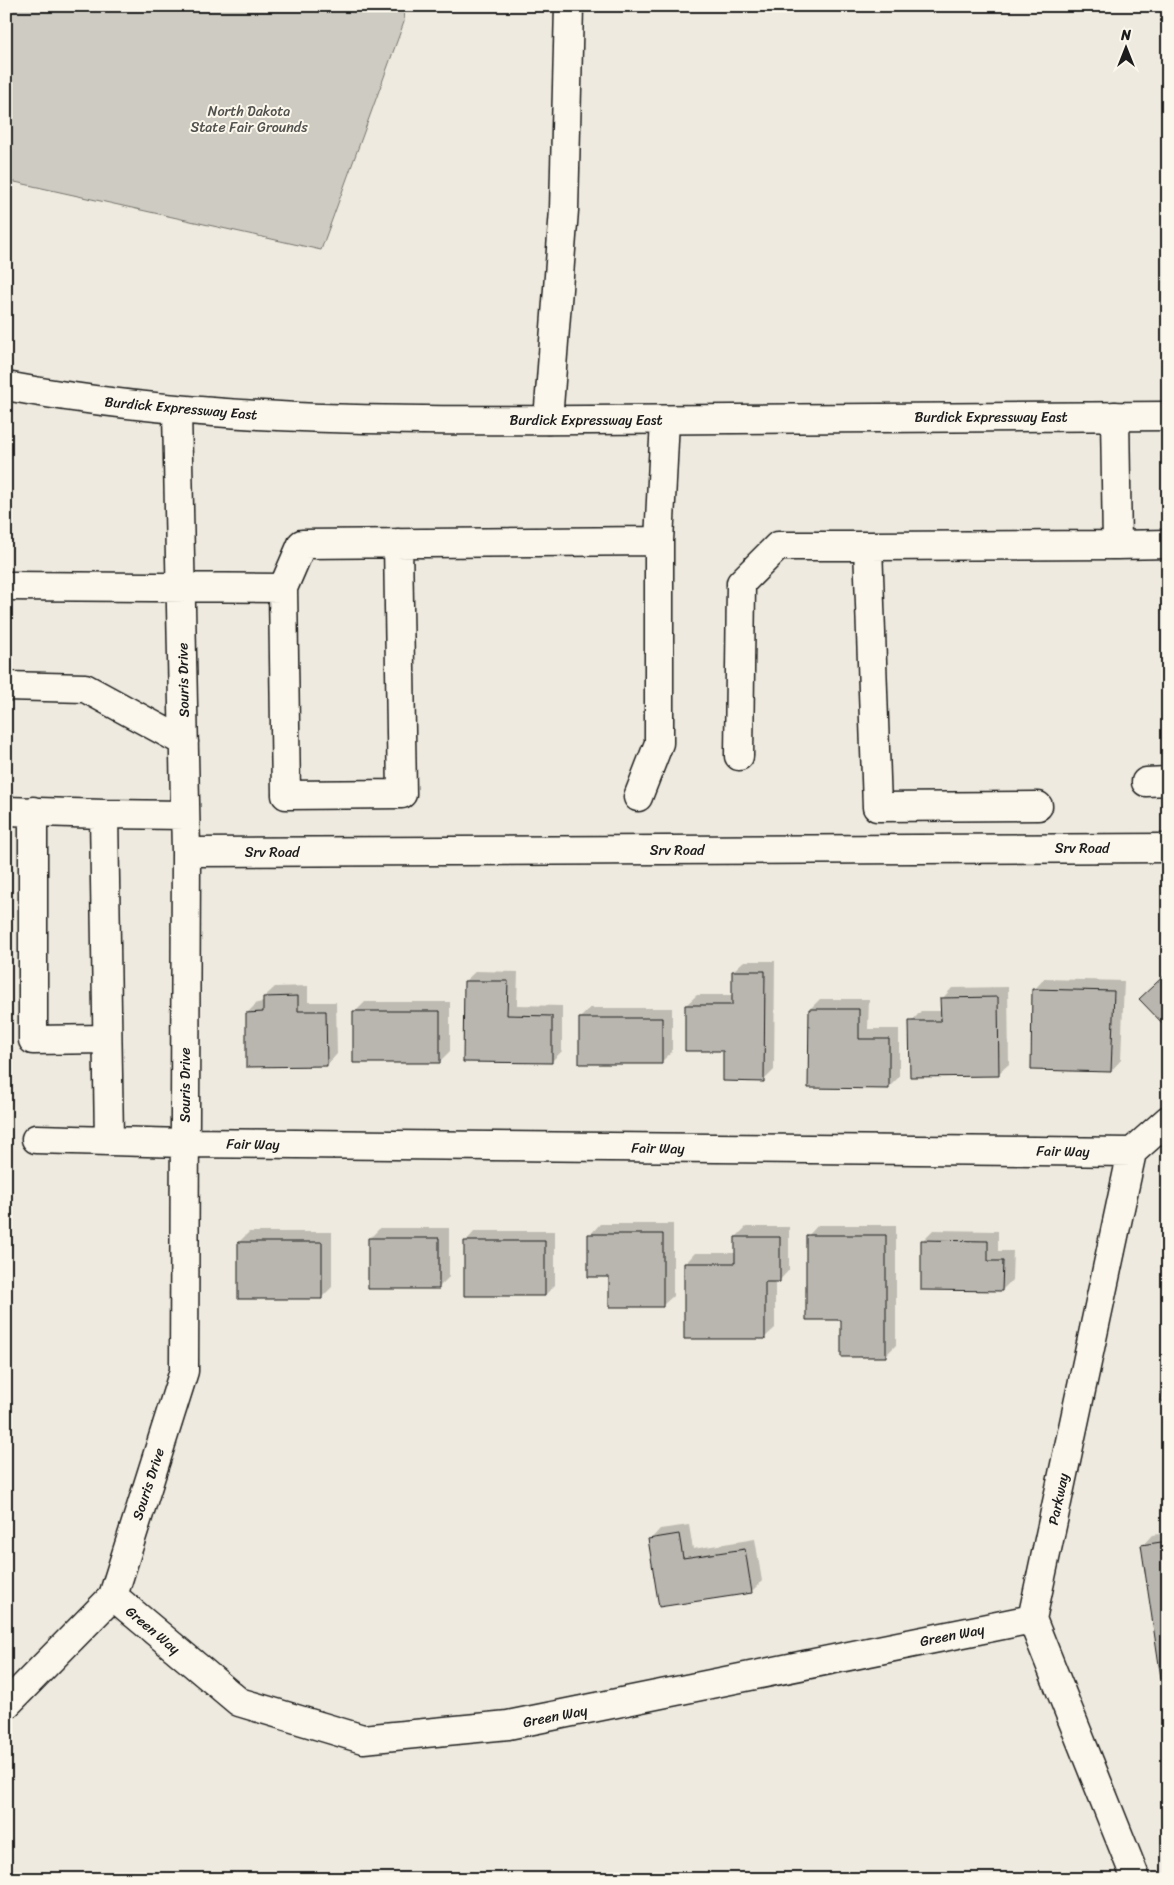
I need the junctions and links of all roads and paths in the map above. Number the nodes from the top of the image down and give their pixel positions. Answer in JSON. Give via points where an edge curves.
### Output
{"nodes":[{"id":1,"x":569,"y":6,"type":"edge"},
{"id":2,"x":6,"y":386,"type":"edge"},
{"id":3,"x":178,"y":410,"type":"junction"},
{"id":4,"x":1115,"y":416,"type":"junction"},
{"id":5,"x":1168,"y":416,"type":"edge"},
{"id":6,"x":548,"y":420,"type":"junction"},
{"id":7,"x":665,"y":420,"type":"junction"},
{"id":8,"x":659,"y":541,"type":"junction"},
{"id":9,"x":398,"y":543,"type":"junction"},
{"id":10,"x":1168,"y":544,"type":"edge"},
{"id":11,"x":1117,"y":545,"type":"junction"},
{"id":12,"x":868,"y":546,"type":"junction"},
{"id":13,"x":6,"y":586,"type":"edge"},
{"id":14,"x":181,"y":588,"type":"junction"},
{"id":15,"x":283,"y":588,"type":"junction"},
{"id":16,"x":6,"y":686,"type":"edge"},
{"id":17,"x":184,"y":742,"type":"junction"},
{"id":18,"x":739,"y":756,"type":"dead end"},
{"id":19,"x":638,"y":797,"type":"dead end"},
{"id":20,"x":1038,"y":806,"type":"dead end"},
{"id":21,"x":6,"y":811,"type":"edge"},
{"id":22,"x":33,"y":812,"type":"junction"},
{"id":23,"x":104,"y":814,"type":"junction"},
{"id":24,"x":185,"y":815,"type":"junction"},
{"id":25,"x":1168,"y":848,"type":"edge"},
{"id":26,"x":186,"y":852,"type":"junction"},
{"id":27,"x":107,"y":1039,"type":"junction"},
{"id":28,"x":1168,"y":1120,"type":"edge"},
{"id":29,"x":36,"y":1140,"type":"dead end"},
{"id":30,"x":109,"y":1141,"type":"junction"},
{"id":31,"x":184,"y":1143,"type":"junction"},
{"id":32,"x":1132,"y":1152,"type":"junction"},
{"id":33,"x":113,"y":1596,"type":"junction"},
{"id":34,"x":1032,"y":1619,"type":"junction"},
{"id":35,"x":6,"y":1705,"type":"edge"},
{"id":36,"x":1136,"y":1879,"type":"edge"}],
"edges":[{"from":1,"to":6,"type":"street","via":[[564,210]]},
{"from":2,"to":3,"type":"street","name":"Burdick Expressway East"},
{"from":3,"to":6,"type":"street","name":"Burdick Expressway East","via":[[329,418]]},
{"from":3,"to":14,"type":"street","name":"Souris Drive"},
{"from":4,"to":5,"type":"street","name":"Burdick Expressway East"},
{"from":4,"to":7,"type":"street","name":"Burdick Expressway East"},
{"from":4,"to":11,"type":"street"},
{"from":6,"to":7,"type":"street","name":"Burdick Expressway East"},
{"from":7,"to":8,"type":"street"},
{"from":8,"to":9,"type":"street"},
{"from":8,"to":19,"type":"street","via":[[659,743]]},
{"from":9,"to":15,"type":"street","via":[[302,544]]},
{"from":9,"to":15,"type":"street","via":[[402,794],[286,795]]},
{"from":10,"to":11,"type":"street"},
{"from":11,"to":12,"type":"street"},
{"from":12,"to":18,"type":"street","via":[[778,546],[741,583]]},
{"from":12,"to":20,"type":"street","via":[[877,807]]},
{"from":13,"to":14,"type":"street"},
{"from":14,"to":15,"type":"street"},
{"from":14,"to":17,"type":"street","name":"Souris Drive"},
{"from":16,"to":17,"type":"street","via":[[85,688]]},
{"from":17,"to":24,"type":"street","name":"Souris Drive"},
{"from":21,"to":22,"type":"street"},
{"from":22,"to":23,"type":"street"},
{"from":22,"to":27,"type":"street","via":[[33,1040]]},
{"from":23,"to":24,"type":"street"},
{"from":23,"to":27,"type":"street"},
{"from":24,"to":26,"type":"street","name":"Souris Drive"},
{"from":25,"to":26,"type":"street","name":"Srv Road"},
{"from":26,"to":31,"type":"street","name":"Souris Drive"},
{"from":27,"to":30,"type":"street"},
{"from":28,"to":32,"type":"street"},
{"from":29,"to":30,"type":"street","name":"Fair Way"},
{"from":30,"to":31,"type":"street","name":"Fair Way"},
{"from":31,"to":32,"type":"street","name":"Fair Way"},
{"from":31,"to":33,"type":"street","name":"Souris Drive","via":[[184,1371]]},
{"from":32,"to":34,"type":"street","name":"Parkway"},
{"from":33,"to":34,"type":"street","name":"Green Way","via":[[239,1702],[363,1739],[508,1725]]},
{"from":33,"to":35,"type":"street","name":"Souris Drive"},
{"from":34,"to":36,"type":"street"}]}
